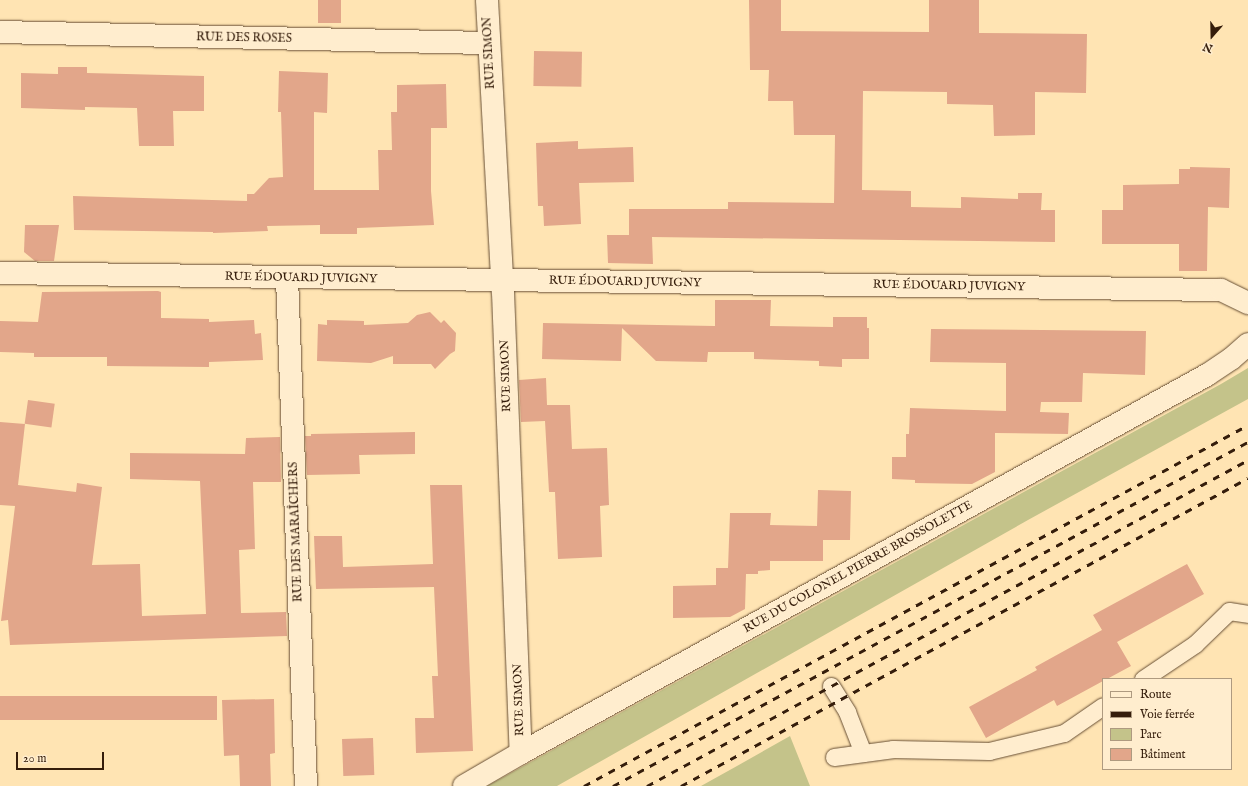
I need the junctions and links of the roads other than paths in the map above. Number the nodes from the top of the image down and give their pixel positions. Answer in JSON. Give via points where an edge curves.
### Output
{"nodes":[{"id":1,"x":487,"y":0,"type":"edge"},
{"id":2,"x":0,"y":32,"type":"edge"},
{"id":3,"x":488,"y":43,"type":"junction"},
{"id":4,"x":0,"y":273,"type":"edge"},
{"id":5,"x":287,"y":278,"type":"junction"},
{"id":6,"x":502,"y":280,"type":"junction"},
{"id":7,"x":1248,"y":303,"type":"edge"},
{"id":8,"x":1248,"y":344,"type":"edge"},
{"id":9,"x":1248,"y":614,"type":"edge"},
{"id":10,"x":1144,"y":678,"type":"edge"},
{"id":11,"x":831,"y":686,"type":"dead end"},
{"id":12,"x":1102,"y":707,"type":"edge"},
{"id":13,"x":521,"y":753,"type":"junction"},
{"id":14,"x":863,"y":753,"type":"junction"},
{"id":15,"x":834,"y":757,"type":"dead end"},
{"id":16,"x":306,"y":786,"type":"edge"},
{"id":17,"x":464,"y":786,"type":"edge"}],
"edges":[{"from":1,"to":3,"type":"street","name":"RUE SIMON"},
{"from":2,"to":3,"type":"street","name":"RUE DES ROSES"},
{"from":3,"to":6,"type":"street","name":"RUE SIMON"},
{"from":4,"to":5,"type":"street","name":"RUE ÉDOUARD JUVIGNY"},
{"from":5,"to":6,"type":"street","name":"RUE ÉDOUARD JUVIGNY"},
{"from":5,"to":16,"type":"street","name":"RUE DES MARAÎCHERS"},
{"from":6,"to":7,"type":"street","name":"RUE ÉDOUARD JUVIGNY","via":[[1221,290]]},
{"from":6,"to":13,"type":"street","name":"RUE SIMON"},
{"from":8,"to":13,"type":"street","name":"RUE DU COLONEL PIERRE BROSSOLETTE","via":[[1207,376]]},
{"from":9,"to":10,"type":"lane","via":[[1229,611],[1195,644]]},
{"from":11,"to":14,"type":"lane","via":[[847,712]]},
{"from":12,"to":14,"type":"lane","via":[[1064,733],[990,751],[893,749]]},
{"from":13,"to":17,"type":"street","name":"RUE DU COLONEL PIERRE BROSSOLETTE"},
{"from":14,"to":15,"type":"lane"}]}
